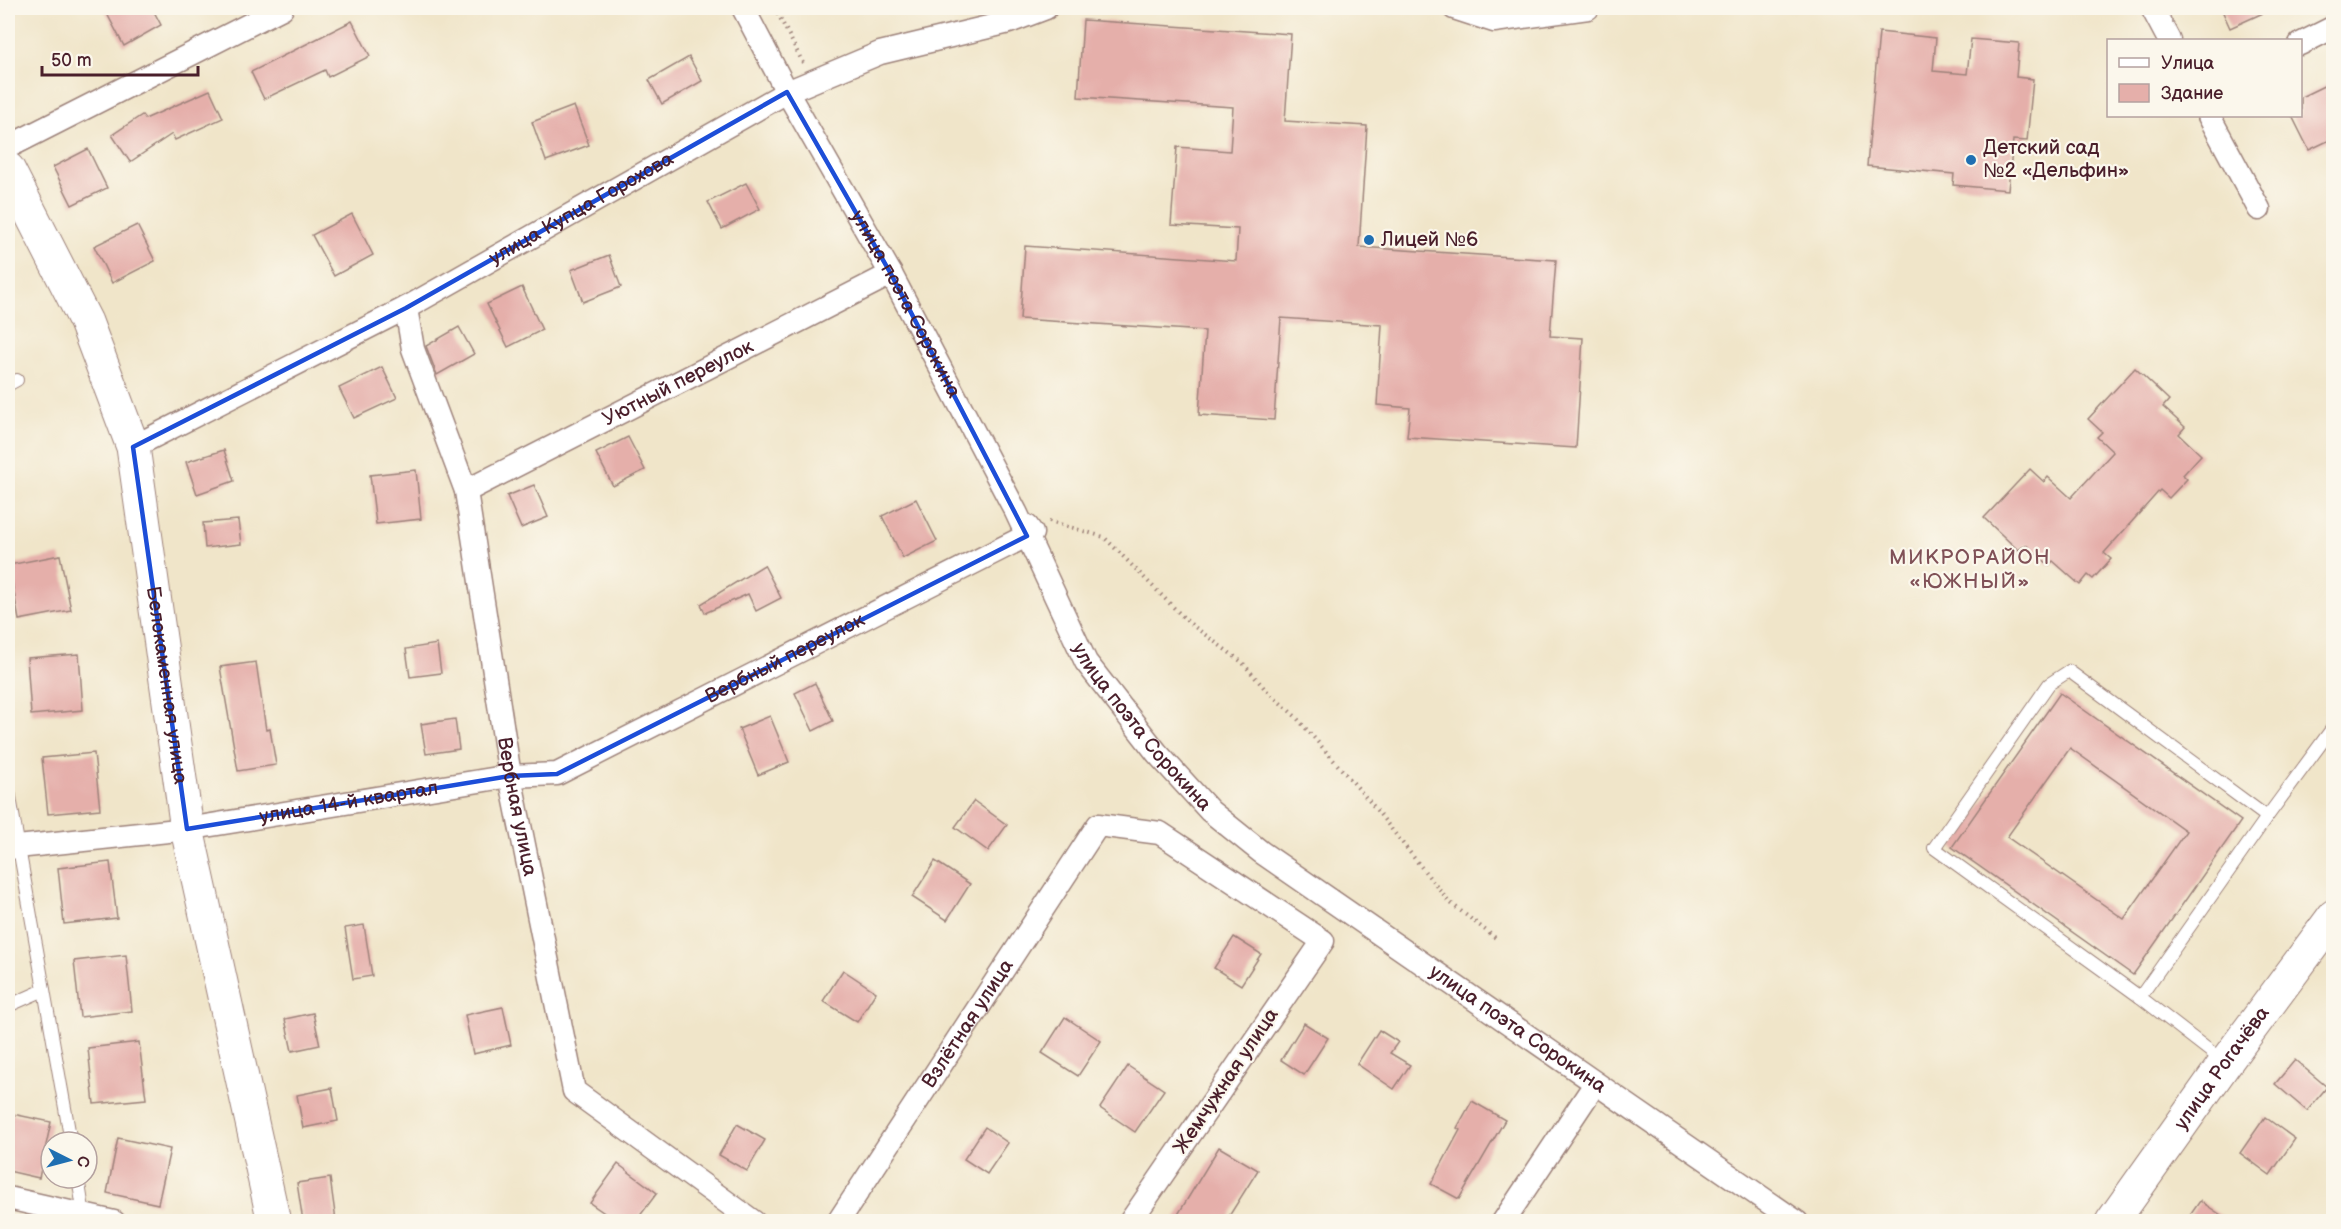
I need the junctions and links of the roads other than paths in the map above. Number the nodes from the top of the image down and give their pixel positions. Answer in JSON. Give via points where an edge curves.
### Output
{"nodes":[{"id":1,"x":282,"y":8,"type":"edge"},
{"id":2,"x":743,"y":8,"type":"edge"},
{"id":3,"x":1046,"y":8,"type":"edge"},
{"id":4,"x":1454,"y":8,"type":"edge"},
{"id":5,"x":1588,"y":8,"type":"edge"},
{"id":6,"x":2152,"y":8,"type":"edge"},
{"id":7,"x":2334,"y":27,"type":"edge"},
{"id":8,"x":2168,"y":39,"type":"edge"},
{"id":9,"x":2302,"y":43,"type":"edge"},
{"id":10,"x":787,"y":92,"type":"junction"},
{"id":11,"x":2210,"y":117,"type":"edge"},
{"id":12,"x":8,"y":147,"type":"edge"},
{"id":13,"x":8,"y":169,"type":"edge"},
{"id":14,"x":2259,"y":209,"type":"dead end"},
{"id":15,"x":891,"y":274,"type":"junction"},
{"id":16,"x":406,"y":308,"type":"junction"},
{"id":17,"x":134,"y":447,"type":"junction"},
{"id":18,"x":466,"y":490,"type":"junction"},
{"id":19,"x":1016,"y":512,"type":"junction"},
{"id":20,"x":2334,"y":726,"type":"edge"},
{"id":21,"x":510,"y":776,"type":"junction"},
{"id":22,"x":8,"y":786,"type":"edge"},
{"id":23,"x":2267,"y":817,"type":"junction"},
{"id":24,"x":187,"y":829,"type":"junction"},
{"id":25,"x":13,"y":847,"type":"edge"},
{"id":26,"x":2334,"y":916,"type":"edge"},
{"id":27,"x":1323,"y":940,"type":"joint"},
{"id":28,"x":44,"y":990,"type":"junction"},
{"id":29,"x":2140,"y":997,"type":"junction"},
{"id":30,"x":8,"y":1006,"type":"edge"},
{"id":31,"x":2225,"y":1063,"type":"junction"},
{"id":32,"x":1595,"y":1084,"type":"junction"},
{"id":33,"x":69,"y":1130,"type":"edge"},
{"id":34,"x":80,"y":1190,"type":"edge"},
{"id":35,"x":8,"y":1198,"type":"edge"},
{"id":36,"x":84,"y":1215,"type":"junction"},
{"id":37,"x":114,"y":1221,"type":"edge"},
{"id":38,"x":274,"y":1221,"type":"edge"},
{"id":39,"x":754,"y":1221,"type":"edge"},
{"id":40,"x":838,"y":1221,"type":"edge"},
{"id":41,"x":1130,"y":1221,"type":"edge"},
{"id":42,"x":1503,"y":1221,"type":"edge"},
{"id":43,"x":1797,"y":1221,"type":"edge"},
{"id":44,"x":2112,"y":1221,"type":"edge"}],
"edges":[{"from":1,"to":12,"type":"street"},
{"from":2,"to":10,"type":"street","name":"улица поэта Сорокина"},
{"from":3,"to":10,"type":"street","name":"улица Купца Горохова","via":[[1009,22],[880,53]]},
{"from":4,"to":5,"type":"street","via":[[1494,21]]},
{"from":6,"to":8,"type":"street"},
{"from":7,"to":9,"type":"street"},
{"from":10,"to":15,"type":"street","name":"улица поэта Сорокина"},
{"from":10,"to":16,"type":"street","name":"улица Купца Горохова"},
{"from":11,"to":14,"type":"street"},
{"from":13,"to":17,"type":"street","name":"Белокаменная улица","via":[[86,322]]},
{"from":15,"to":18,"type":"street","name":"Уютный переулок"},
{"from":15,"to":19,"type":"street","name":"улица поэта Сорокина"},
{"from":16,"to":17,"type":"street","name":"улица Купца Горохова"},
{"from":16,"to":18,"type":"street","name":"Вербная улица","via":[[413,349]]},
{"from":17,"to":24,"type":"street","name":"Белокаменная улица"},
{"from":18,"to":21,"type":"street","name":"Вербная улица"},
{"from":19,"to":21,"type":"street","name":"Вербный переулок","via":[[1032,533],[557,774]]},
{"from":19,"to":32,"type":"street","name":"улица поэта Сорокина","via":[[1086,662],[1157,753],[1210,811],[1261,852]]},
{"from":20,"to":23,"type":"lane"},
{"from":21,"to":24,"type":"street","name":"улица 14-й квартал"},
{"from":21,"to":39,"type":"street","name":"Вербная улица","via":[[574,1091]]},
{"from":22,"to":25,"type":"lane"},
{"from":23,"to":29,"type":"lane"},
{"from":23,"to":29,"type":"lane","via":[[2069,671],[2049,684],[1934,848]]},
{"from":24,"to":25,"type":"street","name":"улица 14-й квартал"},
{"from":24,"to":38,"type":"street","name":"Белокаменная улица"},
{"from":25,"to":28,"type":"lane"},
{"from":26,"to":31,"type":"street","name":"улица Рогачёва"},
{"from":27,"to":40,"type":"street","name":"Взлётная улица","via":[[1160,833],[1098,825]]},
{"from":27,"to":41,"type":"street","name":"Жемчужная улица"},
{"from":28,"to":30,"type":"lane"},
{"from":28,"to":33,"type":"lane"},
{"from":29,"to":31,"type":"lane"},
{"from":31,"to":44,"type":"street","name":"улица Рогачёва"},
{"from":32,"to":42,"type":"street"},
{"from":32,"to":43,"type":"street","name":"улица поэта Сорокина"},
{"from":34,"to":36,"type":"lane"},
{"from":35,"to":36,"type":"street"},
{"from":36,"to":37,"type":"street"}]}
